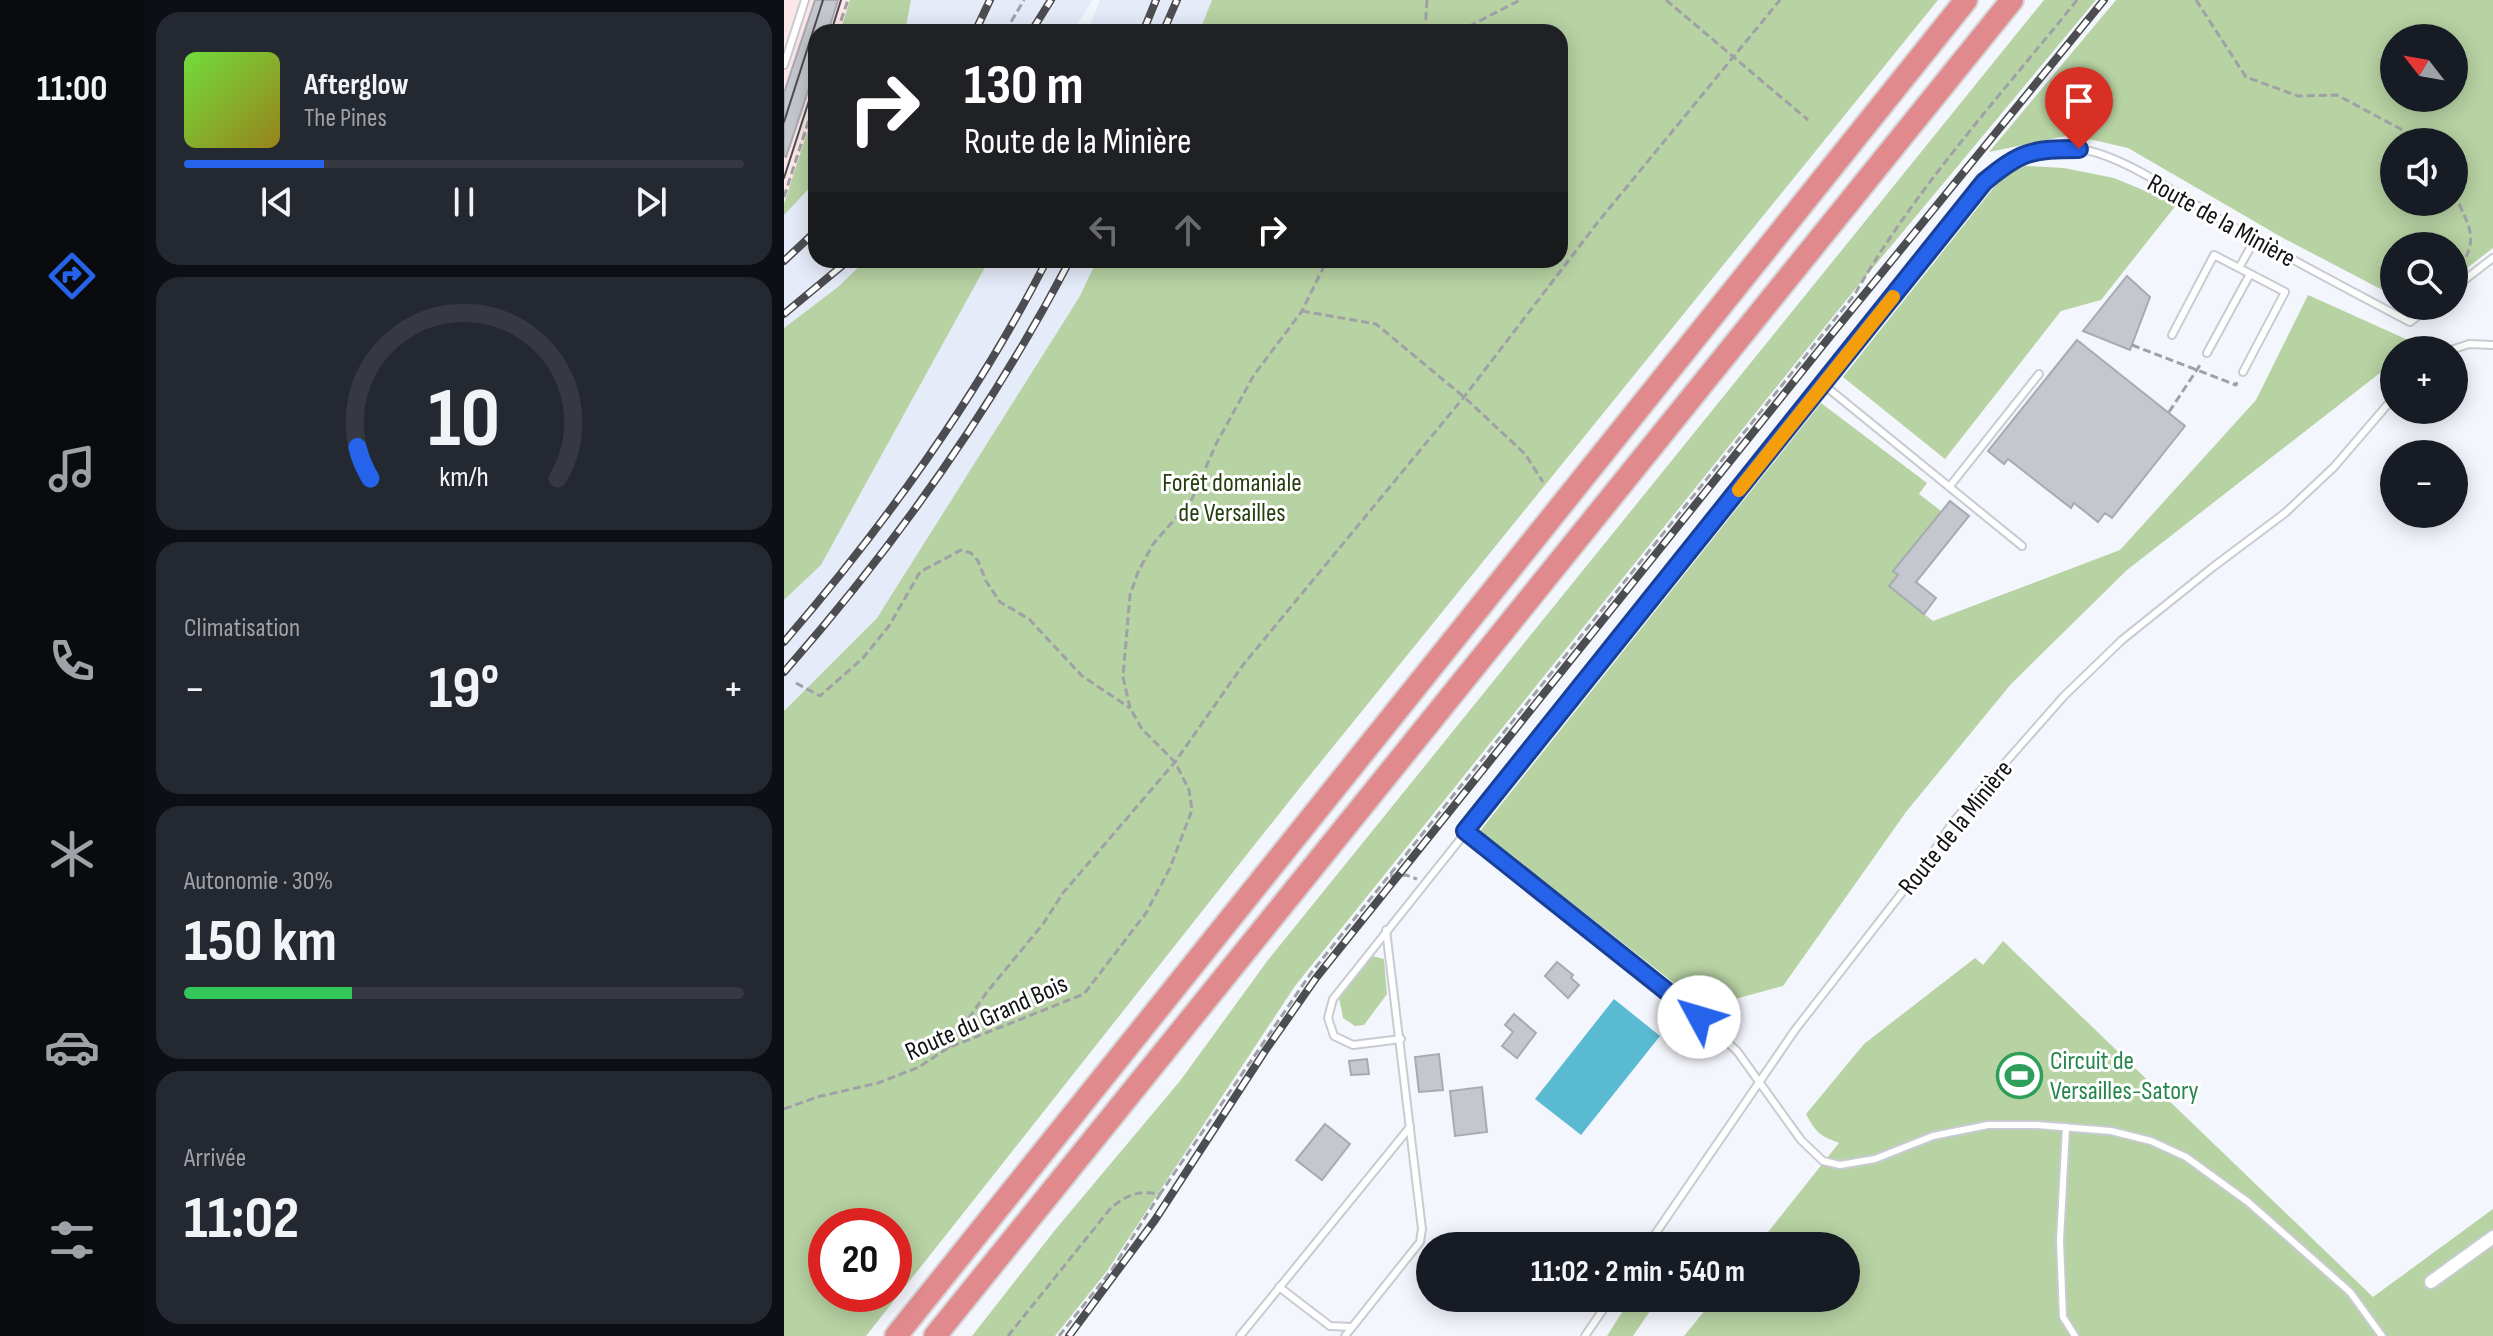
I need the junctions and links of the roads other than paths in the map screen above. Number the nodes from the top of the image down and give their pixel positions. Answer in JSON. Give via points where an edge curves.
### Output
{"nodes":[{"id":1,"x":805,"y":0,"type":"edge"},
{"id":2,"x":1966,"y":0,"type":"edge"},
{"id":3,"x":2012,"y":0,"type":"edge"},
{"id":4,"x":790,"y":46,"type":"junction"},
{"id":5,"x":784,"y":53,"type":"edge"},
{"id":6,"x":784,"y":65,"type":"edge"},
{"id":7,"x":2255,"y":239,"type":"junction"},
{"id":8,"x":2493,"y":258,"type":"edge"},
{"id":9,"x":2239,"y":268,"type":"junction"},
{"id":10,"x":2250,"y":274,"type":"junction"},
{"id":11,"x":2468,"y":277,"type":"edge"},
{"id":12,"x":2380,"y":306,"type":"edge"},
{"id":13,"x":2172,"y":335,"type":"dead end"},
{"id":14,"x":2468,"y":344,"type":"edge"},
{"id":15,"x":2493,"y":345,"type":"edge"},
{"id":16,"x":2207,"y":353,"type":"road end"},
{"id":17,"x":2243,"y":372,"type":"road end"},
{"id":18,"x":2039,"y":374,"type":"dead end"},
{"id":19,"x":1824,"y":385,"type":"junction"},
{"id":20,"x":2380,"y":413,"type":"edge"},
{"id":21,"x":1950,"y":486,"type":"junction"},
{"id":22,"x":2022,"y":546,"type":"dead end"},
{"id":23,"x":1465,"y":831,"type":"junction"},
{"id":24,"x":1386,"y":930,"type":"junction"},
{"id":25,"x":1401,"y":1039,"type":"junction"},
{"id":26,"x":1759,"y":1081,"type":"junction"},
{"id":27,"x":1410,"y":1127,"type":"junction"},
{"id":28,"x":2066,"y":1127,"type":"junction"},
{"id":29,"x":1657,"y":1232,"type":"edge"},
{"id":30,"x":2493,"y":1237,"type":"edge"},
{"id":31,"x":2431,"y":1282,"type":"dead end"},
{"id":32,"x":1279,"y":1287,"type":"junction"},
{"id":33,"x":1601,"y":1312,"type":"edge"},
{"id":34,"x":1352,"y":1327,"type":"junction"},
{"id":35,"x":896,"y":1336,"type":"edge"},
{"id":36,"x":935,"y":1336,"type":"edge"},
{"id":37,"x":1240,"y":1336,"type":"edge"},
{"id":38,"x":1345,"y":1336,"type":"edge"},
{"id":39,"x":1585,"y":1336,"type":"edge"},
{"id":40,"x":2075,"y":1336,"type":"edge"},
{"id":41,"x":2382,"y":1336,"type":"edge"}],
"edges":[{"from":1,"to":4,"type":"lane"},
{"from":2,"to":35,"type":"highway"},
{"from":3,"to":36,"type":"highway"},
{"from":4,"to":5,"type":"lane"},
{"from":4,"to":6,"type":"lane"},
{"from":7,"to":9,"type":"lane"},
{"from":7,"to":12,"type":"lane","name":"Route de la Minière"},
{"from":7,"to":19,"type":"lane","name":"Route de la Minière","via":[[2112,158],[2079,149],[2039,149],[2008,162],[1984,182]]},
{"from":8,"to":11,"type":"lane"},
{"from":9,"to":10,"type":"lane"},
{"from":9,"to":13,"type":"lane","via":[[2214,255]]},
{"from":10,"to":16,"type":"lane"},
{"from":10,"to":17,"type":"lane","via":[[2285,292]]},
{"from":14,"to":15,"type":"lane"},
{"from":18,"to":21,"type":"lane"},
{"from":19,"to":21,"type":"lane"},
{"from":19,"to":23,"type":"lane","name":"Route de la Minière"},
{"from":20,"to":26,"type":"lane","name":"Route de la Minière","via":[[2285,513],[2122,640],[2064,696],[1953,822]]},
{"from":21,"to":22,"type":"lane"},
{"from":23,"to":24,"type":"lane","name":"Route de la Minière"},
{"from":23,"to":26,"type":"lane","via":[[1699,1017],[1737,1051]]},
{"from":24,"to":25,"type":"lane"},
{"from":24,"to":25,"type":"lane","name":"Route de la Minière","via":[[1333,999],[1328,1018],[1334,1036],[1353,1045]]},
{"from":25,"to":27,"type":"lane"},
{"from":26,"to":28,"type":"lane","via":[[1801,1140],[1823,1161],[1840,1165],[1988,1125]]},
{"from":26,"to":29,"type":"lane","name":"Route de la Minière"},
{"from":27,"to":32,"type":"lane"},
{"from":27,"to":34,"type":"lane","via":[[1420,1242]]},
{"from":28,"to":40,"type":"lane","via":[[2060,1241],[2063,1317]]},
{"from":28,"to":41,"type":"lane","via":[[2111,1131],[2186,1157],[2248,1202],[2350,1292]]},
{"from":30,"to":31,"type":"street"},
{"from":32,"to":34,"type":"lane","via":[[1330,1326]]},
{"from":32,"to":37,"type":"lane"},
{"from":33,"to":39,"type":"lane"},
{"from":34,"to":38,"type":"lane"}]}
